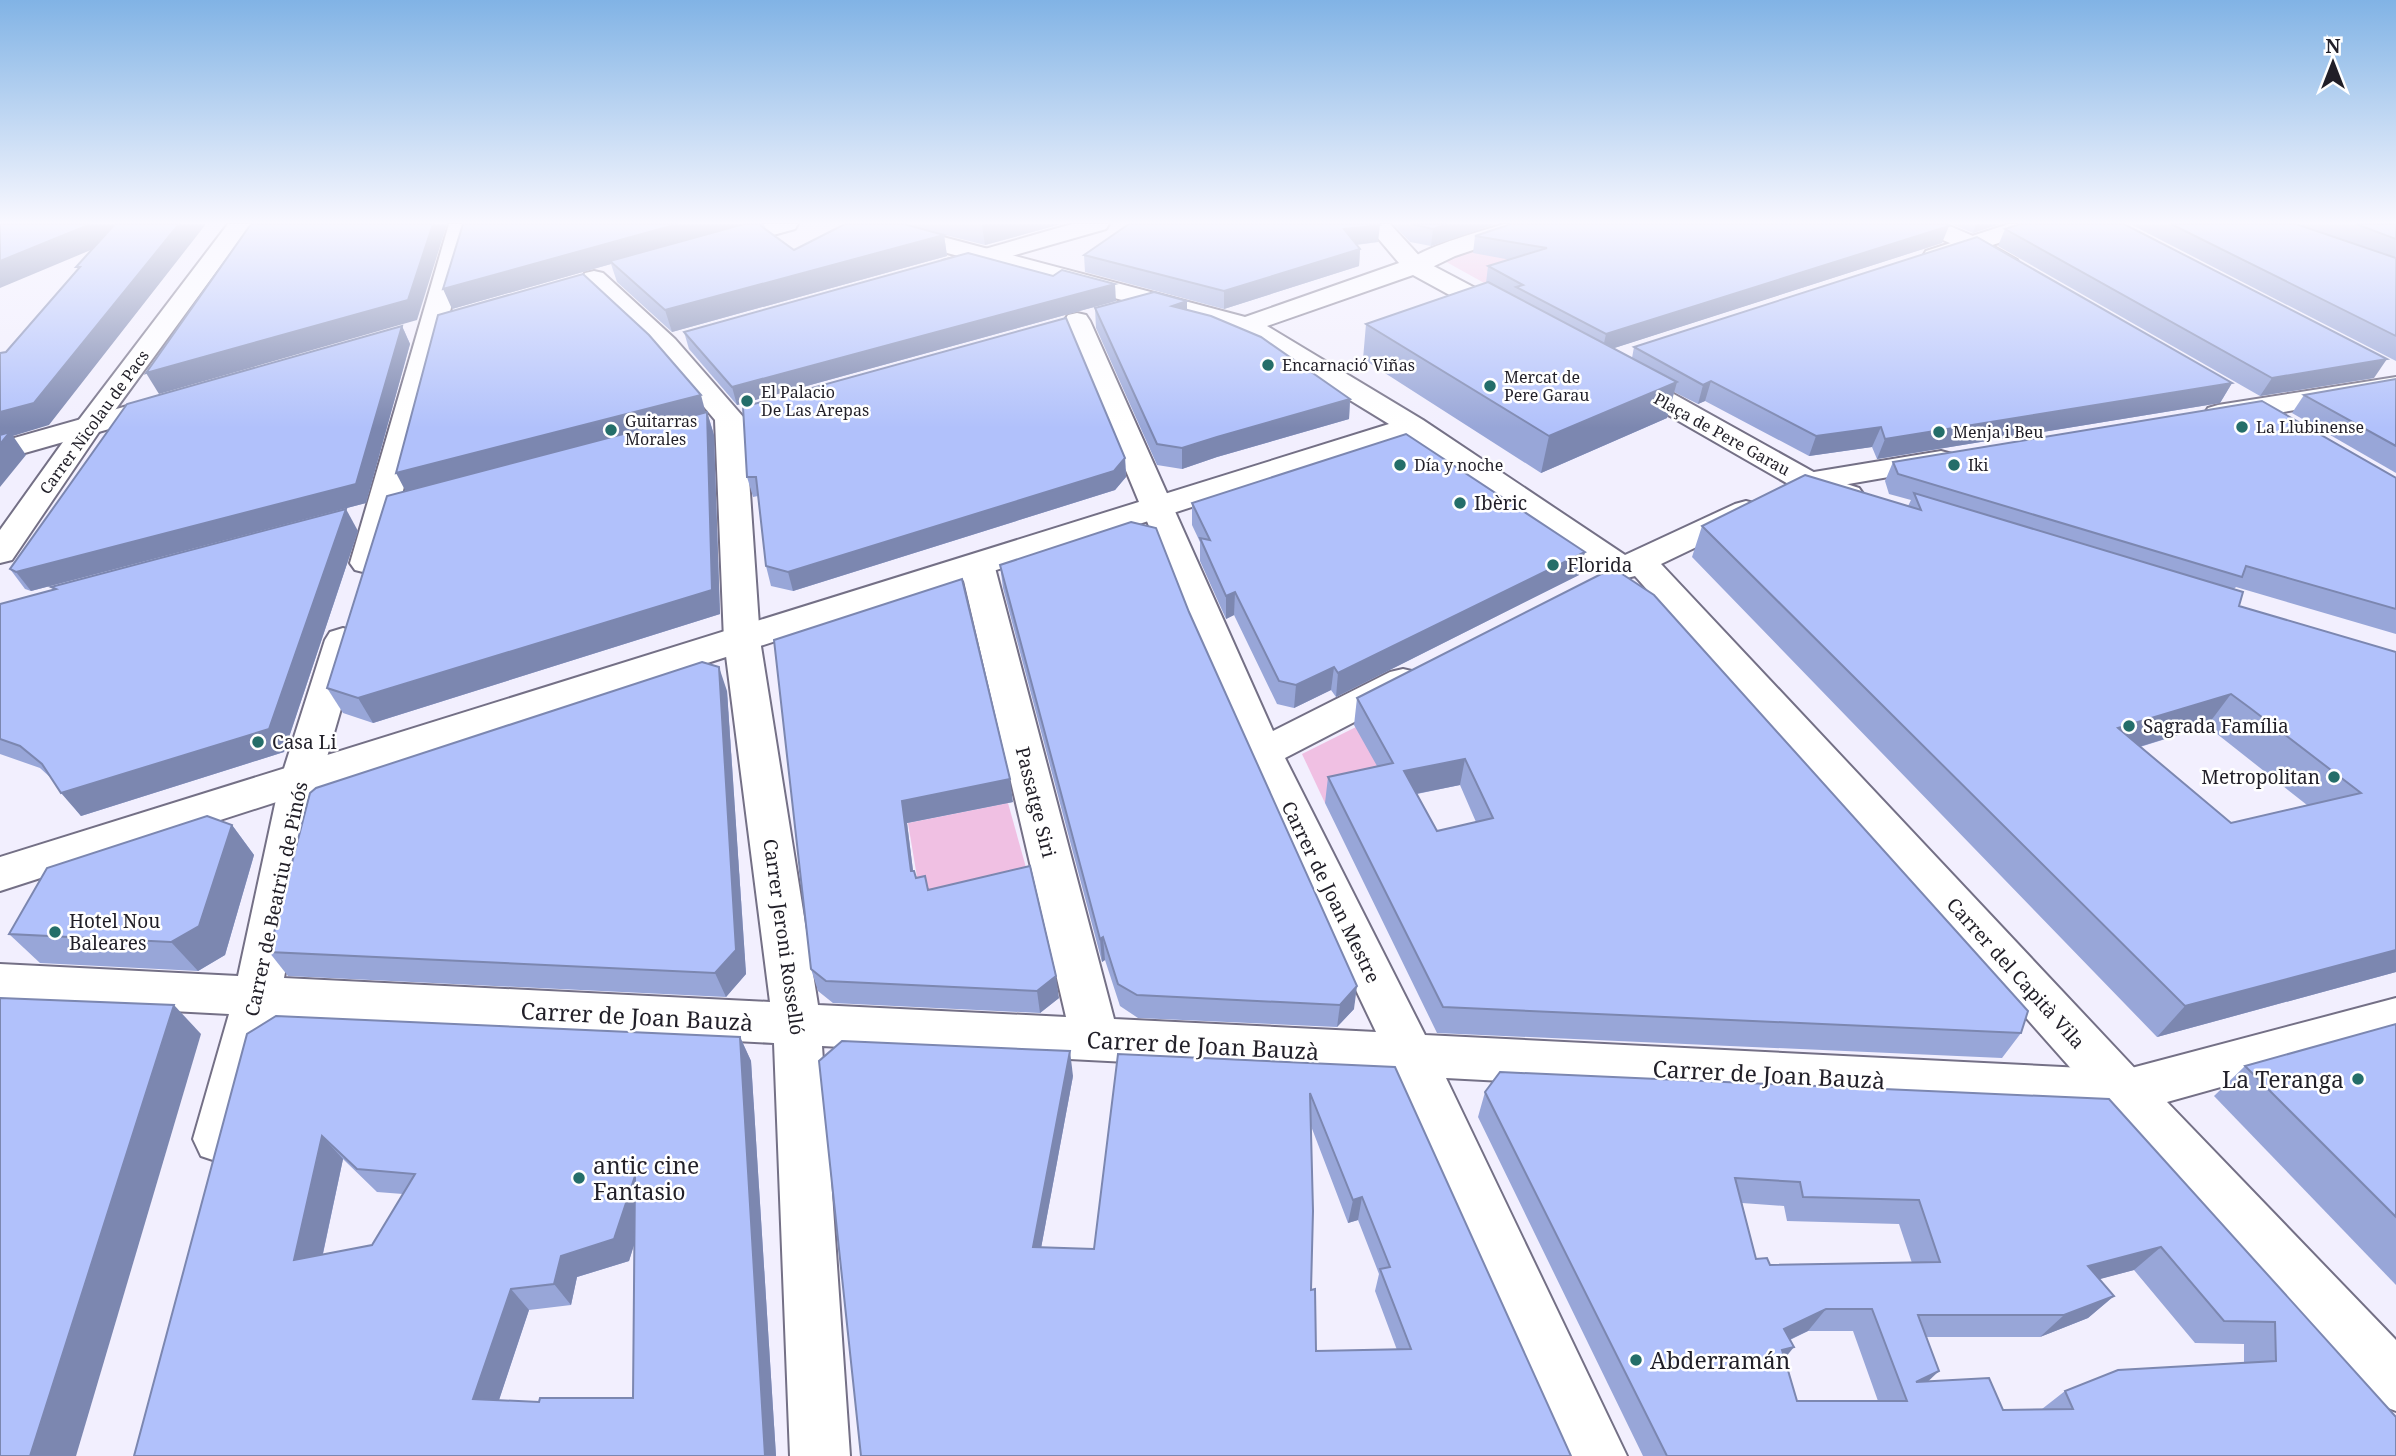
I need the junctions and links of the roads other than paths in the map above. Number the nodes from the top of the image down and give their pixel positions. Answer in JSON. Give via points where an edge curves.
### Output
{"nodes":[{"id":1,"x":189,"y":292,"type":"edge"},
{"id":2,"x":440,"y":292,"type":"edge"},
{"id":3,"x":609,"y":292,"type":"edge"},
{"id":4,"x":1120,"y":292,"type":"edge"},
{"id":5,"x":1341,"y":292,"type":"edge"},
{"id":6,"x":1463,"y":292,"type":"edge"},
{"id":7,"x":1155,"y":301,"type":"junction"},
{"id":8,"x":1245,"y":326,"type":"junction"},
{"id":9,"x":1528,"y":327,"type":"edge"},
{"id":10,"x":693,"y":338,"type":"edge"},
{"id":11,"x":666,"y":345,"type":"junction"},
{"id":12,"x":1614,"y":361,"type":"edge"},
{"id":13,"x":2372,"y":362,"type":"edge"},
{"id":14,"x":2396,"y":375,"type":"edge"},
{"id":15,"x":2396,"y":385,"type":"edge"},
{"id":16,"x":2222,"y":387,"type":"edge"},
{"id":17,"x":193,"y":397,"type":"edge"},
{"id":18,"x":2258,"y":407,"type":"junction"},
{"id":19,"x":2190,"y":418,"type":"edge"},
{"id":20,"x":1413,"y":426,"type":"junction"},
{"id":21,"x":88,"y":427,"type":"junction"},
{"id":22,"x":2292,"y":428,"type":"edge"},
{"id":23,"x":0,"y":451,"type":"edge"},
{"id":24,"x":1972,"y":455,"type":"edge"},
{"id":25,"x":1808,"y":482,"type":"junction"},
{"id":26,"x":1875,"y":503,"type":"edge"},
{"id":27,"x":1155,"y":507,"type":"junction"},
{"id":28,"x":0,"y":553,"type":"edge"},
{"id":29,"x":977,"y":564,"type":"junction"},
{"id":30,"x":1619,"y":572,"type":"junction"},
{"id":31,"x":743,"y":640,"type":"junction"},
{"id":32,"x":1434,"y":666,"type":"edge"},
{"id":33,"x":1263,"y":753,"type":"junction"},
{"id":34,"x":300,"y":781,"type":"junction"},
{"id":35,"x":0,"y":874,"type":"edge"},
{"id":36,"x":0,"y":983,"type":"edge"},
{"id":37,"x":257,"y":997,"type":"junction"},
{"id":38,"x":2396,"y":1018,"type":"edge"},
{"id":39,"x":797,"y":1024,"type":"junction"},
{"id":40,"x":1096,"y":1040,"type":"junction"},
{"id":41,"x":1411,"y":1056,"type":"junction"},
{"id":42,"x":2124,"y":1093,"type":"junction"},
{"id":43,"x":207,"y":1186,"type":"edge"},
{"id":44,"x":2396,"y":1381,"type":"edge"},
{"id":45,"x":820,"y":1456,"type":"edge"},
{"id":46,"x":1597,"y":1456,"type":"edge"}],
"edges":[{"from":1,"to":21,"type":"street","name":"Carrer Nicolau de Pacs"},
{"from":2,"to":34,"type":"street","name":"Carrer de Beatriu de Pinós","via":[[382,513]]},
{"from":3,"to":11,"type":"street"},
{"from":4,"to":7,"type":"street"},
{"from":5,"to":8,"type":"street"},
{"from":6,"to":9,"type":"street"},
{"from":7,"to":8,"type":"street"},
{"from":7,"to":27,"type":"street","name":"Carrer de Joan Mestre","via":[[1064,325]]},
{"from":8,"to":20,"type":"street"},
{"from":10,"to":11,"type":"street"},
{"from":11,"to":31,"type":"street","name":"Carrer Jeroni Rosselló","via":[[730,419]]},
{"from":12,"to":25,"type":"street","name":"Plaça de Pere Garau"},
{"from":13,"to":14,"type":"street"},
{"from":15,"to":18,"type":"street"},
{"from":16,"to":18,"type":"street"},
{"from":17,"to":21,"type":"street"},
{"from":18,"to":19,"type":"street"},
{"from":18,"to":22,"type":"street"},
{"from":20,"to":27,"type":"street"},
{"from":20,"to":30,"type":"street"},
{"from":21,"to":23,"type":"street"},
{"from":21,"to":28,"type":"street","name":"Carrer Nicolau de Pacs"},
{"from":24,"to":25,"type":"street"},
{"from":25,"to":26,"type":"street"},
{"from":25,"to":30,"type":"street","name":"Plaça de Pere Garau"},
{"from":27,"to":29,"type":"street"},
{"from":27,"to":33,"type":"street","name":"Carrer de Joan Mestre"},
{"from":29,"to":31,"type":"street"},
{"from":29,"to":40,"type":"street","name":"Passatge Siri"},
{"from":30,"to":42,"type":"street","name":"Carrer del Capità Vila"},
{"from":31,"to":34,"type":"street"},
{"from":31,"to":39,"type":"street","name":"Carrer Jeroni Rosselló"},
{"from":32,"to":33,"type":"street"},
{"from":33,"to":41,"type":"street","name":"Carrer de Joan Mestre"},
{"from":34,"to":35,"type":"street"},
{"from":34,"to":37,"type":"street","name":"Carrer de Beatriu de Pinós"},
{"from":36,"to":37,"type":"street","name":"Carrer de Joan Bauzà"},
{"from":37,"to":39,"type":"street","name":"Carrer de Joan Bauzà"},
{"from":37,"to":43,"type":"street","name":"Carrer de Beatriu de Pinós"},
{"from":38,"to":42,"type":"street","name":"Carrer de Joan Bauzà"},
{"from":39,"to":40,"type":"street","name":"Carrer de Joan Bauzà"},
{"from":39,"to":45,"type":"street","name":"Carrer Jeroni Rosselló"},
{"from":40,"to":41,"type":"street","name":"Carrer de Joan Bauzà"},
{"from":41,"to":42,"type":"street","name":"Carrer de Joan Bauzà"},
{"from":41,"to":46,"type":"street","name":"Carrer de Joan Mestre"},
{"from":42,"to":44,"type":"street","name":"Carrer del Capità Vila"}]}
